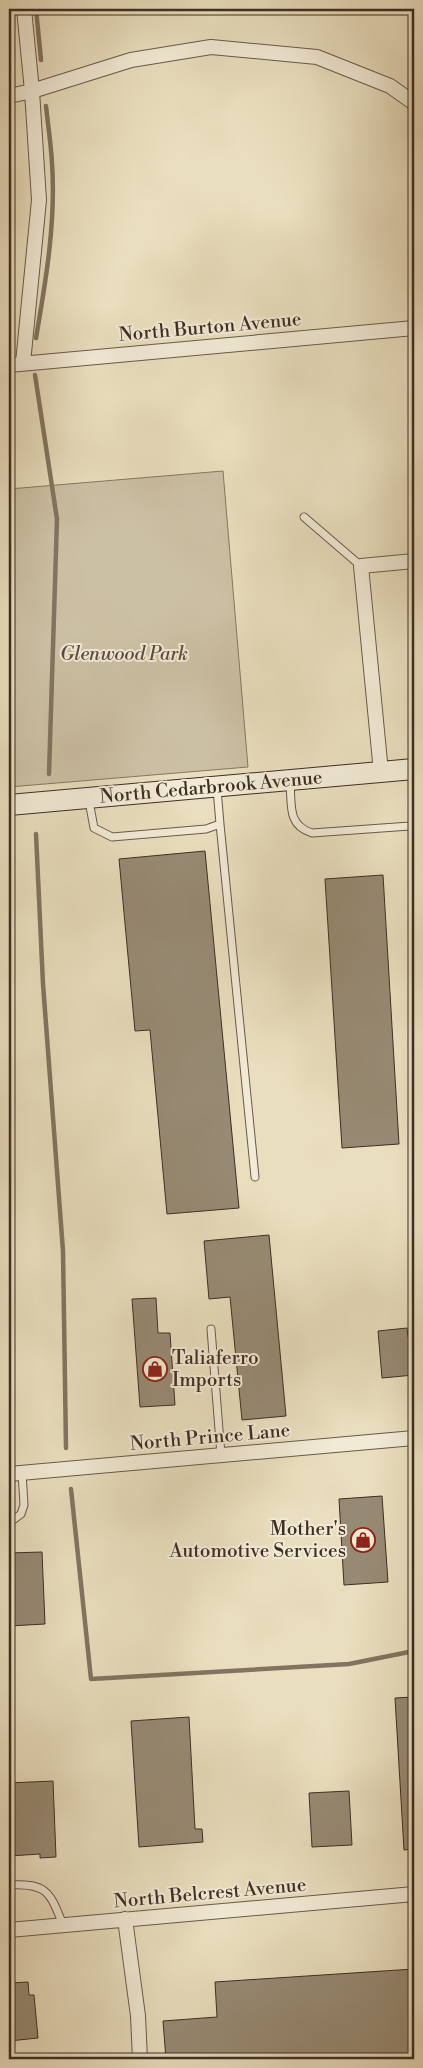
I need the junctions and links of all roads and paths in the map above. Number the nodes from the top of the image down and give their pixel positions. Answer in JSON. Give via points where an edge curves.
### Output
{"nodes":[{"id":1,"x":24,"y":9,"type":"edge"},
{"id":2,"x":32,"y":91,"type":"junction"},
{"id":3,"x":9,"y":96,"type":"edge"},
{"id":4,"x":414,"y":103,"type":"edge"},
{"id":5,"x":414,"y":328,"type":"edge"},
{"id":6,"x":23,"y":363,"type":"junction"},
{"id":7,"x":9,"y":365,"type":"edge"},
{"id":8,"x":304,"y":517,"type":"dead end"},
{"id":9,"x":414,"y":561,"type":"edge"},
{"id":10,"x":361,"y":566,"type":"junction"},
{"id":11,"x":414,"y":769,"type":"edge"},
{"id":12,"x":381,"y":772,"type":"junction"},
{"id":13,"x":290,"y":780,"type":"junction"},
{"id":14,"x":217,"y":786,"type":"junction"},
{"id":15,"x":89,"y":798,"type":"junction"},
{"id":16,"x":9,"y":806,"type":"edge"},
{"id":17,"x":414,"y":823,"type":"edge"},
{"id":18,"x":220,"y":824,"type":"junction"},
{"id":19,"x":255,"y":1177,"type":"dead end"},
{"id":20,"x":211,"y":1329,"type":"dead end"},
{"id":21,"x":414,"y":1438,"type":"edge"},
{"id":22,"x":221,"y":1455,"type":"junction"},
{"id":23,"x":15,"y":1474,"type":"edge"},
{"id":24,"x":9,"y":1522,"type":"edge"},
{"id":25,"x":9,"y":1885,"type":"edge"},
{"id":26,"x":414,"y":1894,"type":"edge"},
{"id":27,"x":125,"y":1919,"type":"junction"},
{"id":28,"x":63,"y":1925,"type":"junction"},
{"id":29,"x":9,"y":1930,"type":"edge"},
{"id":30,"x":140,"y":2059,"type":"edge"}],
"edges":[{"from":1,"to":2,"type":"street"},
{"from":2,"to":3,"type":"street"},
{"from":2,"to":4,"type":"street","via":[[131,60],[212,47],[317,58],[390,86]]},
{"from":2,"to":6,"type":"street","via":[[39,200]]},
{"from":5,"to":6,"type":"street","name":"North Burton Avenue"},
{"from":6,"to":7,"type":"street","name":"North Burton Avenue"},
{"from":8,"to":10,"type":"lane"},
{"from":9,"to":10,"type":"street"},
{"from":10,"to":12,"type":"street"},
{"from":11,"to":12,"type":"street","name":"North Cedarbrook Avenue"},
{"from":12,"to":13,"type":"street","name":"North Cedarbrook Avenue"},
{"from":13,"to":14,"type":"street","name":"North Cedarbrook Avenue"},
{"from":13,"to":17,"type":"lane","via":[[293,820],[301,829],[312,833],[410,826]]},
{"from":14,"to":15,"type":"street","name":"North Cedarbrook Avenue"},
{"from":14,"to":18,"type":"lane"},
{"from":15,"to":16,"type":"street","name":"North Cedarbrook Avenue"},
{"from":15,"to":18,"type":"lane","via":[[94,828],[112,837],[206,829]]},
{"from":18,"to":19,"type":"lane"},
{"from":20,"to":22,"type":"lane"},
{"from":21,"to":22,"type":"street","name":"North Prince Lane"},
{"from":22,"to":23,"type":"street","name":"North Prince Lane"},
{"from":23,"to":24,"type":"lane","via":[[24,1506],[21,1514]]},
{"from":25,"to":28,"type":"lane","via":[[27,1884],[42,1888],[54,1902]]},
{"from":26,"to":27,"type":"street","name":"North Belcrest Avenue"},
{"from":27,"to":28,"type":"street","name":"North Belcrest Avenue"},
{"from":27,"to":30,"type":"street","via":[[138,2016]]},
{"from":28,"to":29,"type":"street","name":"North Belcrest Avenue"}]}
